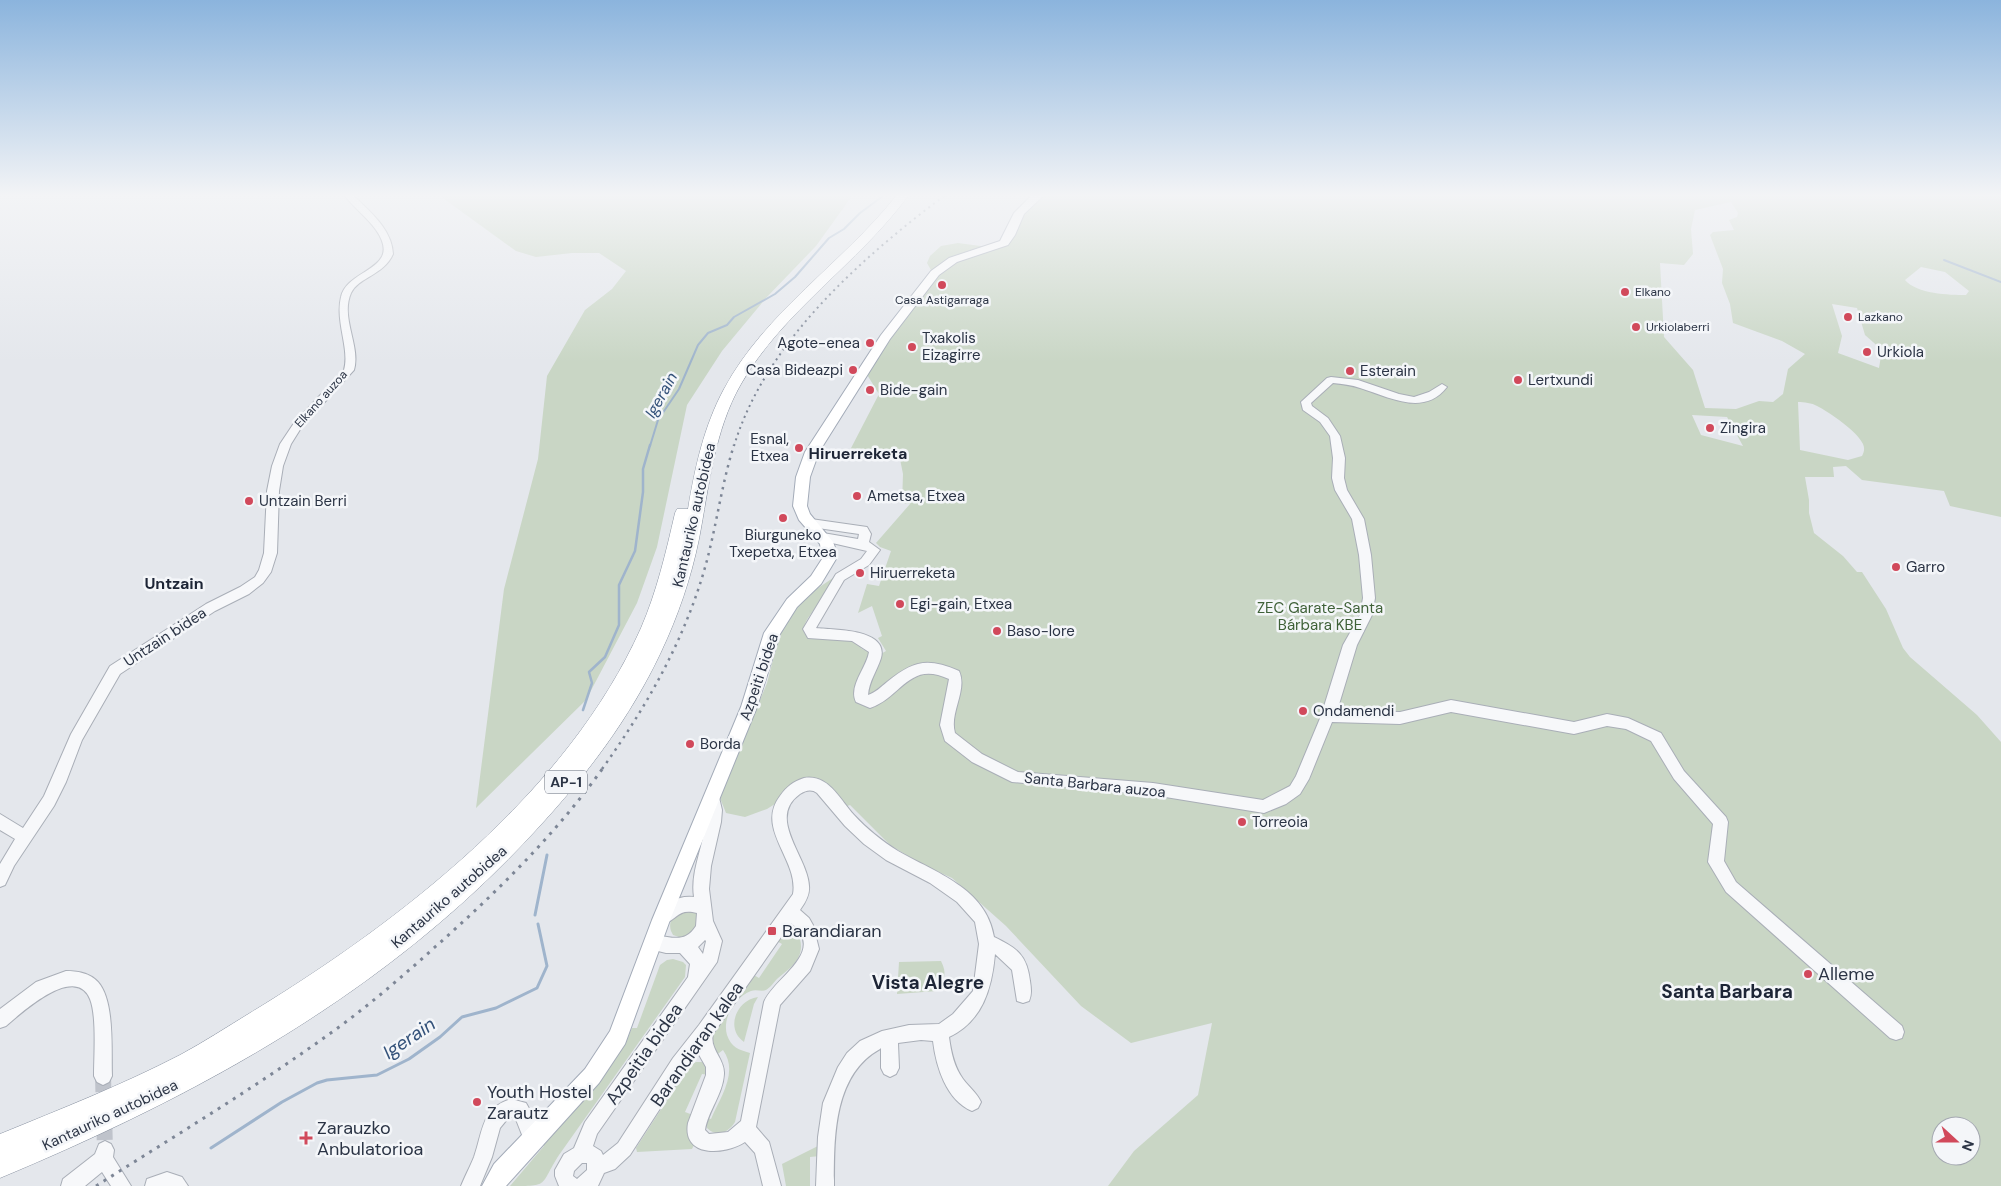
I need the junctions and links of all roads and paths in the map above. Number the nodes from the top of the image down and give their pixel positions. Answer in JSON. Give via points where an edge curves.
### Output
{"nodes":[{"id":1,"x":387,"y":251,"type":"edge"},
{"id":2,"x":843,"y":251,"type":"edge"},
{"id":3,"x":854,"y":251,"type":"edge"},
{"id":4,"x":979,"y":251,"type":"edge"},
{"id":5,"x":1442,"y":387,"type":"dead end"},
{"id":6,"x":281,"y":454,"type":"joint"},
{"id":7,"x":811,"y":523,"type":"junction"},
{"id":8,"x":823,"y":537,"type":"junction"},
{"id":9,"x":848,"y":542,"type":"junction"},
{"id":10,"x":863,"y":544,"type":"junction"},
{"id":11,"x":829,"y":556,"type":"junction"},
{"id":12,"x":1328,"y":716,"type":"junction"},
{"id":13,"x":713,"y":798,"type":"junction"},
{"id":14,"x":0,"y":821,"type":"edge"},
{"id":15,"x":25,"y":836,"type":"junction"},
{"id":16,"x":0,"y":880,"type":"edge"},
{"id":17,"x":790,"y":913,"type":"junction"},
{"id":18,"x":705,"y":915,"type":"junction"},
{"id":19,"x":661,"y":920,"type":"junction"},
{"id":20,"x":986,"y":941,"type":"junction"},
{"id":21,"x":652,"y":943,"type":"junction"},
{"id":22,"x":684,"y":946,"type":"junction"},
{"id":23,"x":695,"y":982,"type":"junction"},
{"id":24,"x":1023,"y":995,"type":"dead end"},
{"id":25,"x":0,"y":1020,"type":"edge"},
{"id":26,"x":705,"y":1031,"type":"junction"},
{"id":27,"x":940,"y":1032,"type":"junction"},
{"id":28,"x":1896,"y":1032,"type":"dead end"},
{"id":29,"x":890,"y":1037,"type":"junction"},
{"id":30,"x":708,"y":1056,"type":"junction"},
{"id":31,"x":679,"y":1064,"type":"junction"},
{"id":32,"x":890,"y":1068,"type":"dead end"},
{"id":33,"x":103,"y":1076,"type":"tunnel mouth"},
{"id":34,"x":972,"y":1102,"type":"dead end"},
{"id":35,"x":745,"y":1130,"type":"junction"},
{"id":36,"x":532,"y":1139,"type":"junction"},
{"id":37,"x":0,"y":1147,"type":"edge"},
{"id":38,"x":582,"y":1152,"type":"junction"},
{"id":39,"x":0,"y":1165,"type":"edge"},
{"id":40,"x":582,"y":1182,"type":"edge"},
{"id":41,"x":70,"y":1186,"type":"edge"},
{"id":42,"x":122,"y":1186,"type":"edge"},
{"id":43,"x":154,"y":1186,"type":"edge"},
{"id":44,"x":179,"y":1186,"type":"edge"},
{"id":45,"x":470,"y":1186,"type":"edge"},
{"id":46,"x":493,"y":1186,"type":"edge"},
{"id":47,"x":772,"y":1186,"type":"edge"},
{"id":48,"x":825,"y":1186,"type":"edge"}],
"edges":[{"from":1,"to":6,"type":"street","name":"Elkano auzoa","via":[[387,256],[375,269],[348,289],[344,297],[346,338],[352,360],[348,371],[290,434]]},
{"from":2,"to":37,"type":"highway","name":"Kantauriko autobidea","number":"AP-1","via":[[764,328],[721,386],[694,455],[679,534],[648,631],[605,710],[576,750],[522,813],[427,902],[330,977],[281,1009],[179,1068]]},
{"from":3,"to":39,"type":"highway","name":"Kantauriko autobidea","number":"AP-1","via":[[774,329],[732,386],[706,453],[683,571],[660,636],[618,713],[536,817],[487,868],[437,912],[325,998],[244,1049],[167,1090],[78,1133]]},
{"from":4,"to":7,"type":"main road","via":[[953,260],[935,273],[885,338],[812,452],[800,492],[800,506]]},
{"from":5,"to":12,"type":"street","name":"Santa Barbara auzoa","via":[[1428,398],[1410,400],[1364,385],[1331,380],[1305,405],[1324,420],[1335,436],[1338,478],[1358,520],[1369,598],[1366,615],[1350,645]]},
{"from":6,"to":15,"type":"street","name":"Untzain bidea","via":[[272,502],[270,558],[265,570],[251,586],[210,608],[115,670],[76,738],[52,795]]},
{"from":7,"to":8,"type":"main road"},
{"from":7,"to":10,"type":"street","via":[[863,530]]},
{"from":8,"to":9,"type":"street"},
{"from":8,"to":11,"type":"main road"},
{"from":9,"to":10,"type":"street"},
{"from":9,"to":11,"type":"street"},
{"from":10,"to":12,"type":"street","name":"Santa Barbara auzoa","via":[[874,550],[865,562],[840,577],[810,632],[852,636],[866,640],[876,650],[876,659],[860,689],[861,698],[870,702],[917,668],[947,671],[954,675],[956,680],[947,730],[951,740],[998,770],[1017,778],[1153,790],[1264,807],[1295,790]]},
{"from":11,"to":13,"type":"main road","name":"Azpeiti bidea","via":[[816,580],[792,603],[772,633],[749,707]]},
{"from":12,"to":28,"type":"street","via":[[1400,718],[1451,706],[1574,728],[1607,720],[1628,724],[1656,737],[1679,775],[1721,822],[1716,862],[1731,887]]},
{"from":13,"to":18,"type":"street","name":"Azpeitia bidea","via":[[716,815],[701,884]]},
{"from":13,"to":19,"type":"main road","name":"Azpeiti bidea"},
{"from":14,"to":15,"type":"street"},
{"from":15,"to":16,"type":"street","name":"Untzain bidea"},
{"from":17,"to":20,"type":"street","name":"Barandiaran kalea","via":[[804,887],[786,846],[780,815],[792,791],[810,784],[827,792],[861,832],[882,849],[942,882],[974,907],[982,919]]},
{"from":17,"to":26,"type":"street","name":"Barandiaran kalea"},
{"from":17,"to":35,"type":"street","via":[[806,925],[812,949],[804,967],[772,1002],[750,1120]]},
{"from":18,"to":19,"type":"street","via":[[692,903],[682,904]]},
{"from":18,"to":22,"type":"street","via":[[701,934]]},
{"from":18,"to":23,"type":"street","name":"Azpeitia bidea","via":[[714,947],[709,962]]},
{"from":19,"to":21,"type":"main road","name":"Azpeiti bidea"},
{"from":20,"to":24,"type":"street","via":[[1004,950],[1020,966]]},
{"from":20,"to":27,"type":"street","via":[[981,992],[955,1024]]},
{"from":21,"to":22,"type":"street"},
{"from":21,"to":36,"type":"main road","name":"Azpeiti bidea","via":[[624,1023],[610,1052],[592,1076]]},
{"from":22,"to":23,"type":"street","via":[[698,960]]},
{"from":23,"to":38,"type":"street","name":"Azpeitia bidea","via":[[591,1128]]},
{"from":25,"to":33,"type":"street","via":[[53,982],[80,978],[93,987],[99,1002]]},
{"from":26,"to":30,"type":"street","via":[[702,1044]]},
{"from":26,"to":31,"type":"street","name":"Barandiaran kalea"},
{"from":27,"to":29,"type":"street"},
{"from":27,"to":34,"type":"street","via":[[946,1069],[955,1086]]},
{"from":29,"to":32,"type":"street"},
{"from":29,"to":48,"type":"street","via":[[862,1050],[842,1078],[826,1137]]},
{"from":30,"to":31,"type":"street","via":[[696,1056]]},
{"from":30,"to":35,"type":"street","via":[[714,1065],[715,1076],[696,1125],[699,1138],[706,1143],[721,1142],[734,1139]]},
{"from":31,"to":40,"type":"street","name":"Barandiaran kalea","via":[[624,1150]]},
{"from":35,"to":47,"type":"street","via":[[763,1148]]},
{"from":36,"to":45,"type":"street","via":[[520,1108],[504,1108],[493,1123]]},
{"from":36,"to":46,"type":"main road","name":"Azpeiti bidea"},
{"from":38,"to":40,"type":"street","via":[[595,1157]]},
{"from":38,"to":40,"type":"street","via":[[565,1168],[565,1180]]},
{"from":41,"to":42,"type":"street","via":[[104,1154]]},
{"from":43,"to":44,"type":"street","via":[[172,1181]]}]}
